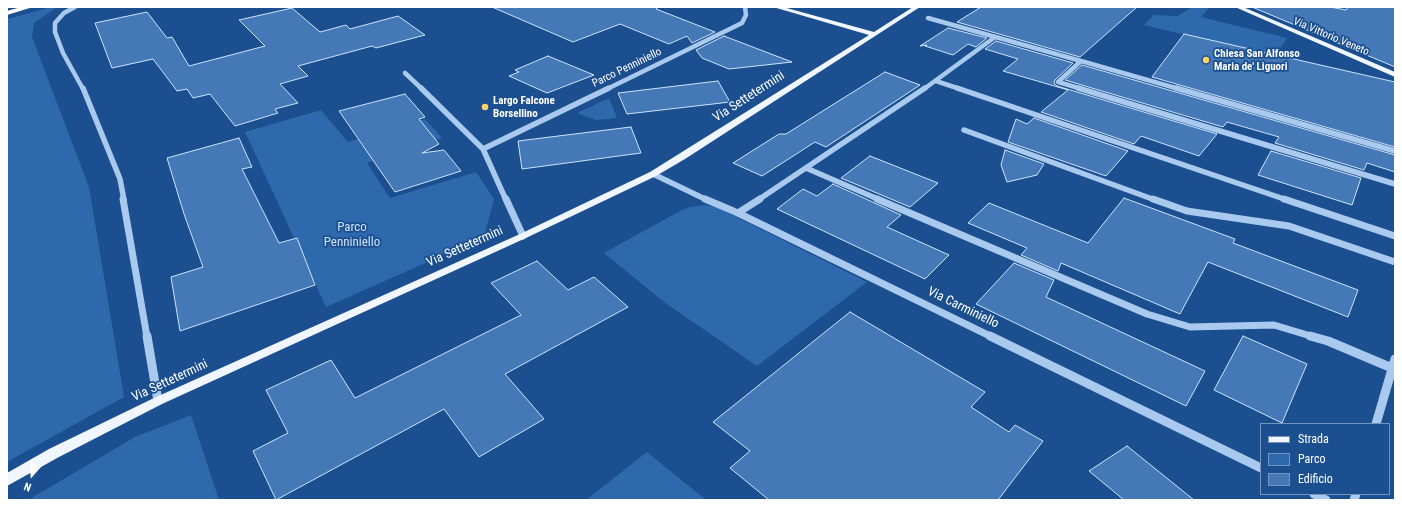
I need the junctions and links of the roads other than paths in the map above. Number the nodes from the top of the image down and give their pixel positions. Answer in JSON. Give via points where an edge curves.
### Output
{"nodes":[{"id":1,"x":29,"y":7,"type":"edge"},
{"id":2,"x":75,"y":7,"type":"edge"},
{"id":3,"x":745,"y":7,"type":"edge"},
{"id":4,"x":776,"y":7,"type":"edge"},
{"id":5,"x":917,"y":7,"type":"edge"},
{"id":6,"x":1238,"y":7,"type":"edge"},
{"id":7,"x":7,"y":13,"type":"edge"},
{"id":8,"x":928,"y":18,"type":"dead end"},
{"id":9,"x":874,"y":34,"type":"junction"},
{"id":10,"x":995,"y":37,"type":"junction"},
{"id":11,"x":1081,"y":62,"type":"junction"},
{"id":12,"x":405,"y":73,"type":"dead end"},
{"id":13,"x":1395,"y":75,"type":"edge"},
{"id":14,"x":936,"y":81,"type":"junction"},
{"id":15,"x":964,"y":130,"type":"dead end"},
{"id":16,"x":483,"y":149,"type":"junction"},
{"id":17,"x":1395,"y":151,"type":"edge"},
{"id":18,"x":806,"y":168,"type":"junction"},
{"id":19,"x":653,"y":174,"type":"junction"},
{"id":20,"x":1395,"y":184,"type":"edge"},
{"id":21,"x":738,"y":212,"type":"junction"},
{"id":22,"x":523,"y":236,"type":"junction"},
{"id":23,"x":1395,"y":236,"type":"edge"},
{"id":24,"x":1395,"y":262,"type":"edge"},
{"id":25,"x":1395,"y":359,"type":"edge"},
{"id":26,"x":1392,"y":368,"type":"junction"},
{"id":27,"x":158,"y":401,"type":"junction"},
{"id":28,"x":1376,"y":423,"type":"edge"},
{"id":29,"x":1260,"y":468,"type":"edge"},
{"id":30,"x":7,"y":480,"type":"edge"},
{"id":31,"x":1316,"y":495,"type":"edge"},
{"id":32,"x":1326,"y":500,"type":"edge"}],
"edges":[{"from":1,"to":7,"type":"highway"},
{"from":2,"to":27,"type":"street","via":[[64,13],[55,23],[55,32],[83,90],[120,179]]},
{"from":3,"to":16,"type":"street","name":"Parco Penniniello","via":[[746,15],[742,23],[728,31]]},
{"from":4,"to":9,"type":"main road"},
{"from":5,"to":9,"type":"main road","name":"Via Settetermini"},
{"from":6,"to":13,"type":"main road","name":"Via Vittorio Veneto"},
{"from":8,"to":10,"type":"street"},
{"from":9,"to":19,"type":"main road","name":"Via Settetermini"},
{"from":10,"to":11,"type":"street"},
{"from":10,"to":14,"type":"street"},
{"from":11,"to":17,"type":"street"},
{"from":11,"to":20,"type":"street","via":[[1058,82]]},
{"from":12,"to":16,"type":"street"},
{"from":14,"to":18,"type":"street"},
{"from":14,"to":23,"type":"street"},
{"from":15,"to":24,"type":"street","via":[[1187,211],[1289,226]]},
{"from":16,"to":22,"type":"street"},
{"from":18,"to":21,"type":"street"},
{"from":18,"to":26,"type":"street","via":[[1147,314],[1190,327],[1274,325],[1328,341]]},
{"from":19,"to":21,"type":"street","name":"Via Carminiello"},
{"from":19,"to":22,"type":"main road","name":"Via Settetermini"},
{"from":21,"to":29,"type":"street","name":"Via Carminiello"},
{"from":22,"to":27,"type":"main road","name":"Via Settetermini"},
{"from":25,"to":26,"type":"street"},
{"from":26,"to":28,"type":"street"},
{"from":27,"to":30,"type":"main road","name":"Via Settetermini","via":[[54,453]]},
{"from":31,"to":32,"type":"street"}]}
